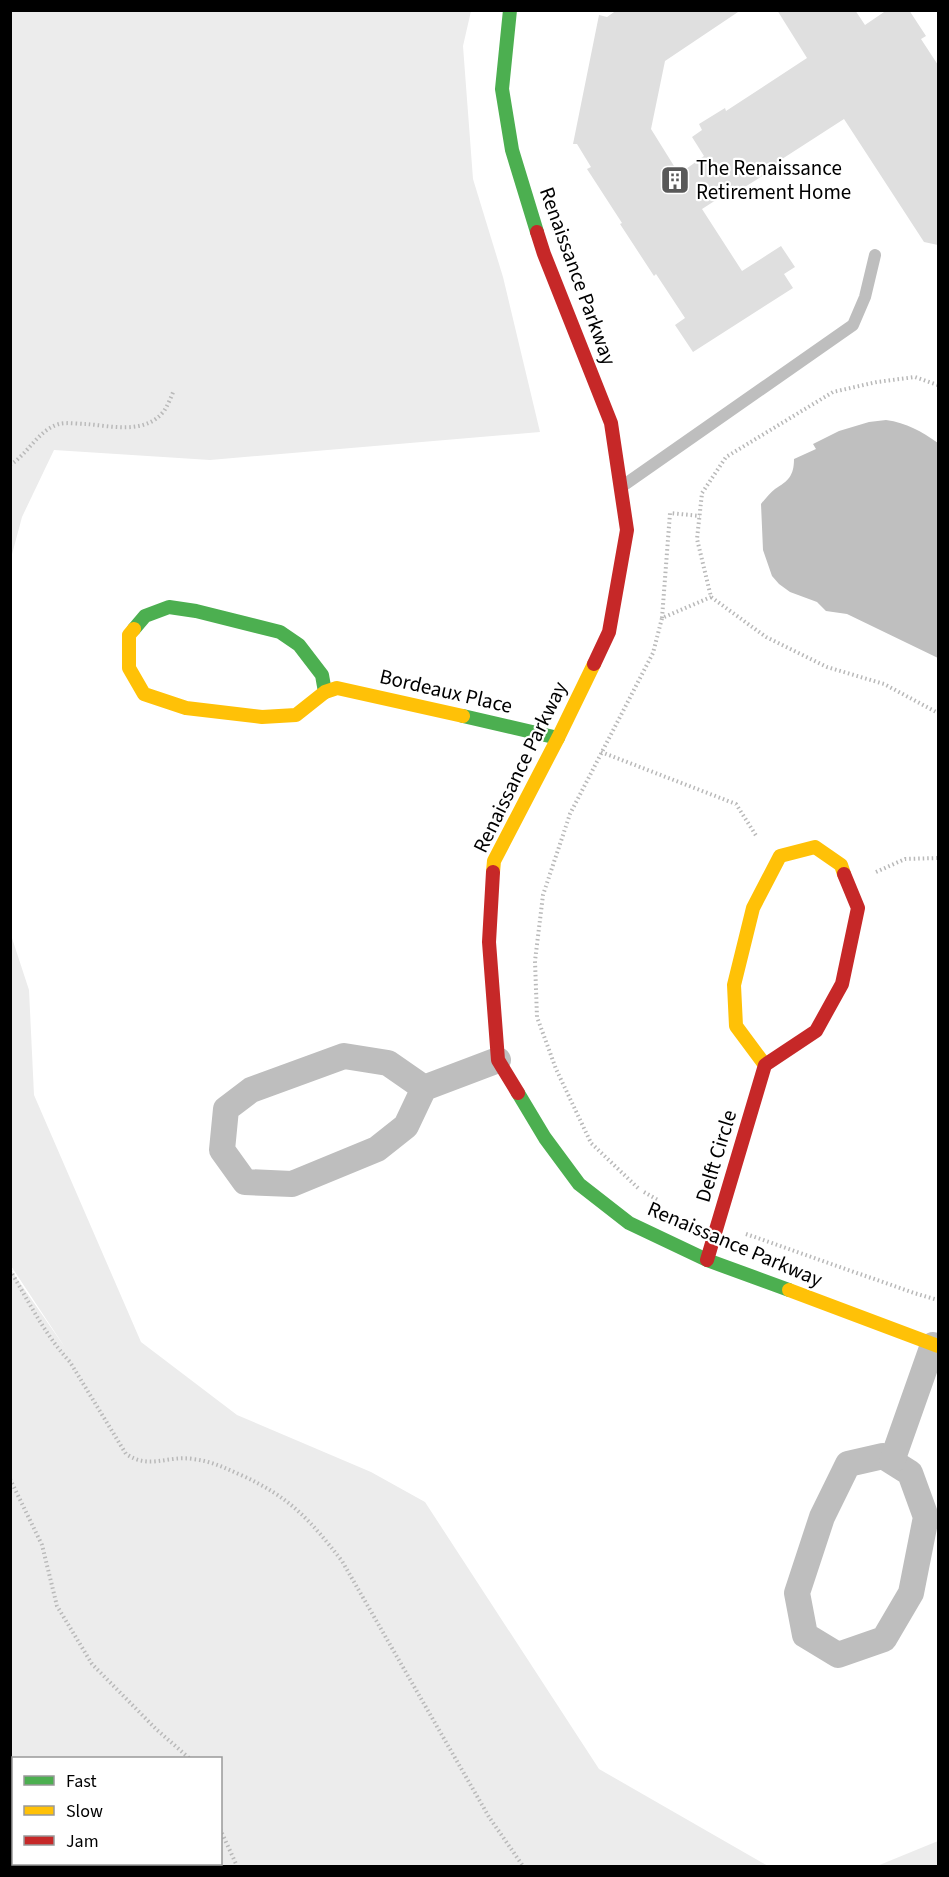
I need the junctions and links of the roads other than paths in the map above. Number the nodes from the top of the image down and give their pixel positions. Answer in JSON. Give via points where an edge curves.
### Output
{"nodes":[{"id":1,"x":510,"y":10,"type":"edge"},
{"id":2,"x":875,"y":255,"type":"dead end"},
{"id":3,"x":621,"y":488,"type":"junction"},
{"id":4,"x":325,"y":692,"type":"junction"},
{"id":5,"x":558,"y":738,"type":"junction"},
{"id":6,"x":498,"y":1060,"type":"junction"},
{"id":7,"x":765,"y":1065,"type":"junction"},
{"id":8,"x":424,"y":1088,"type":"junction"},
{"id":9,"x":707,"y":1260,"type":"junction"},
{"id":10,"x":936,"y":1345,"type":"edge"},
{"id":11,"x":892,"y":1461,"type":"junction"}],
"edges":[{"from":1,"to":3,"type":"street","name":"Renaissance Parkway","via":[[502,89],[512,150],[544,254],[611,423]]},
{"from":2,"to":3,"type":"lane","via":[[865,297],[853,325]]},
{"from":3,"to":5,"type":"street","name":"Renaissance Parkway","via":[[627,530],[609,632]]},
{"from":4,"to":4,"type":"street","via":[[322,675],[299,645],[280,632],[169,607],[145,616],[129,635],[129,668],[144,694],[186,708],[262,717],[296,715]]},
{"from":4,"to":5,"type":"street","name":"Bordeaux Place","via":[[337,688]]},
{"from":5,"to":6,"type":"street","name":"Renaissance Parkway","via":[[494,861],[489,942]]},
{"from":6,"to":8,"type":"street"},
{"from":6,"to":9,"type":"street","name":"Renaissance Parkway","via":[[545,1138],[579,1184],[629,1223]]},
{"from":7,"to":7,"type":"street","via":[[816,1031],[842,984],[858,908],[841,865],[815,847],[780,856],[753,908],[734,986],[736,1026]]},
{"from":7,"to":9,"type":"street","name":"Delft Circle"},
{"from":8,"to":8,"type":"street","via":[[388,1063],[344,1056],[251,1090],[226,1109],[222,1150],[245,1182],[292,1184],[377,1149],[406,1126]]},
{"from":9,"to":10,"type":"street","name":"Renaissance Parkway"},
{"from":10,"to":11,"type":"street"},
{"from":11,"to":11,"type":"street","via":[[883,1456],[848,1464],[822,1517],[797,1593],[805,1635],[838,1655],[884,1639],[911,1593],[926,1517],[910,1473]]}]}
